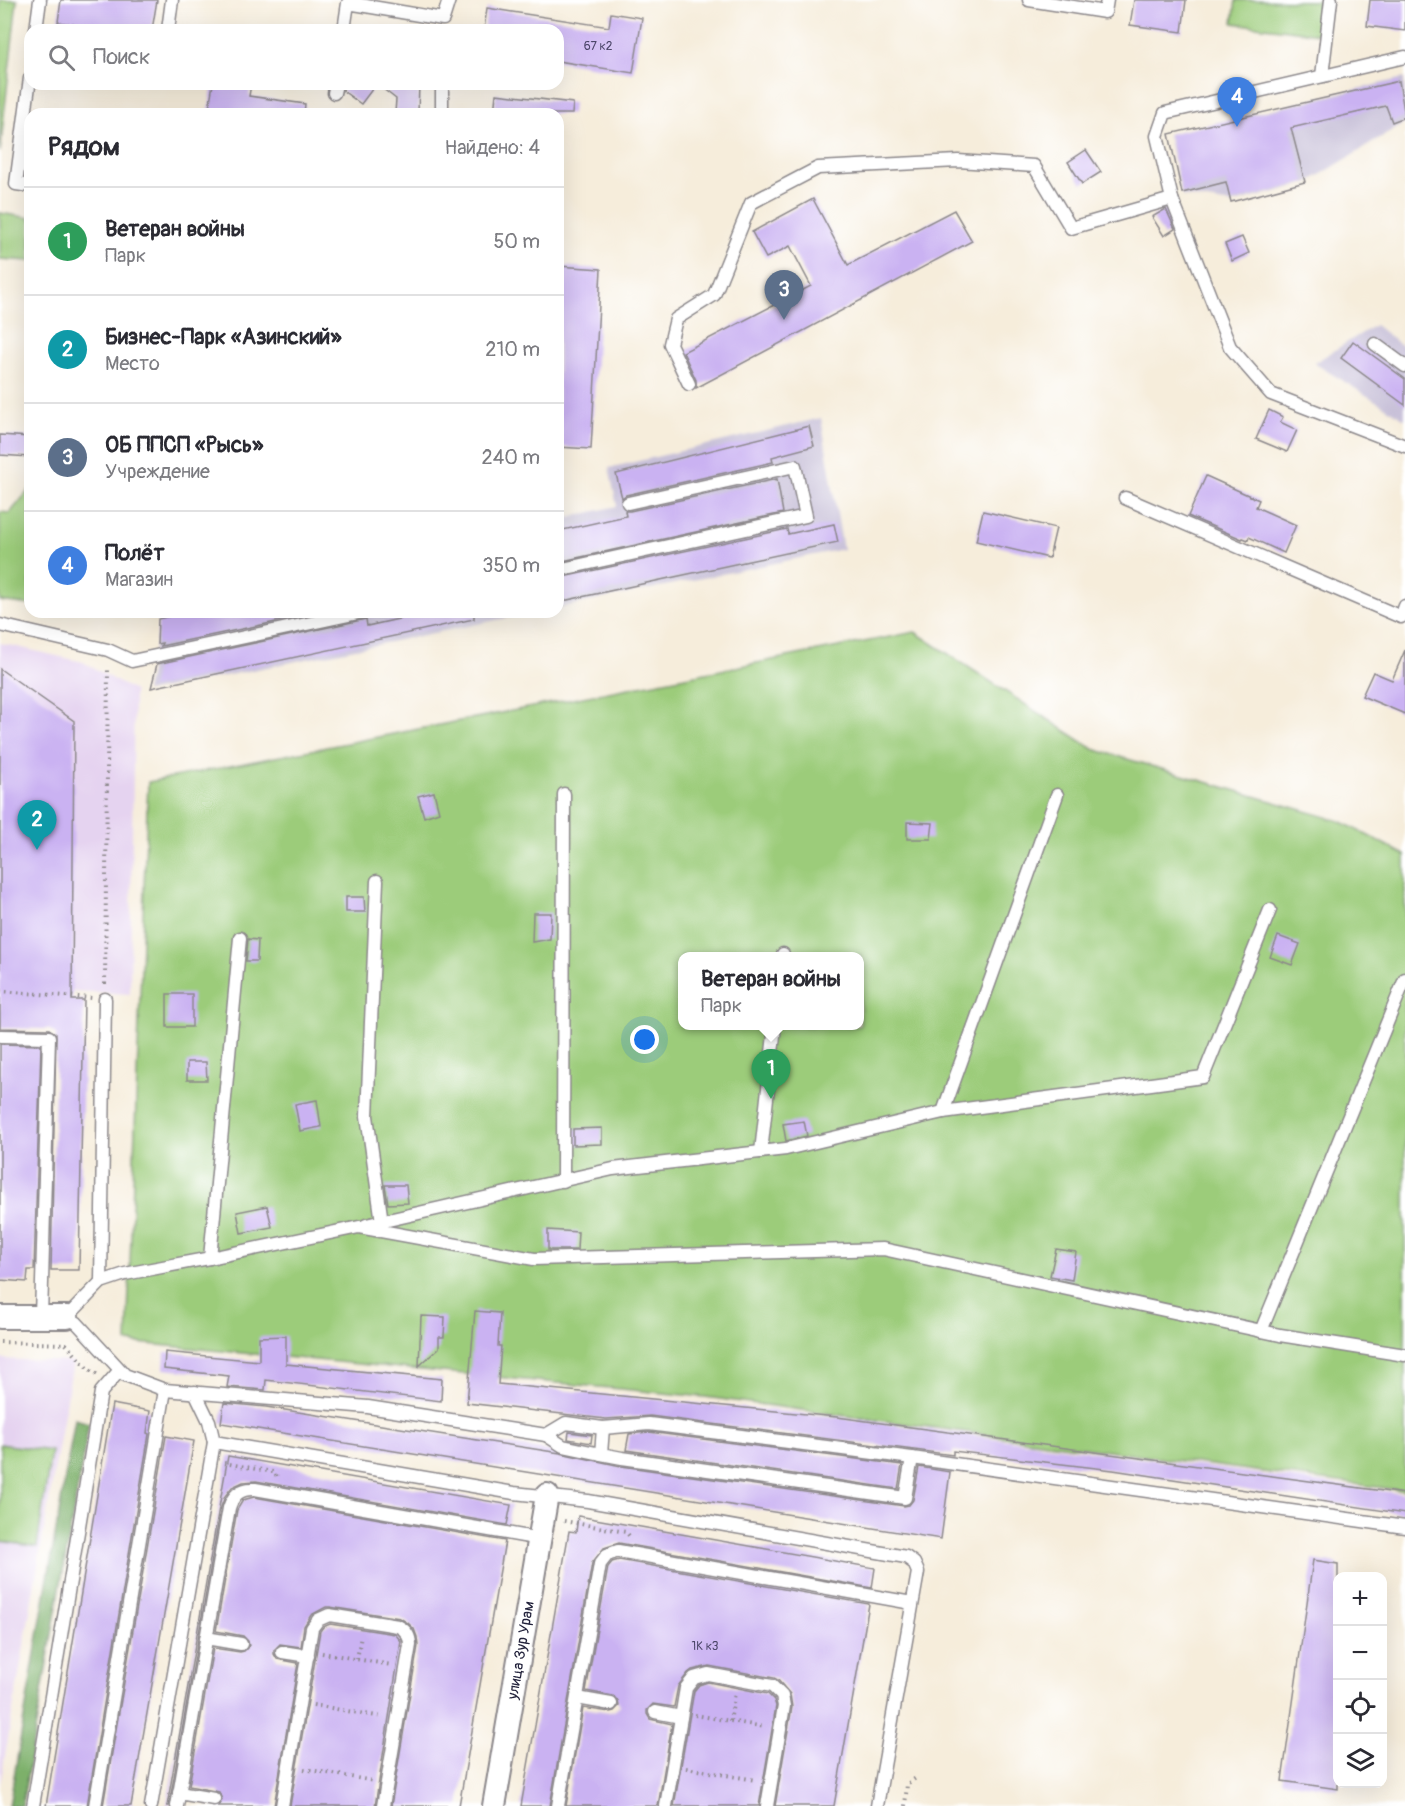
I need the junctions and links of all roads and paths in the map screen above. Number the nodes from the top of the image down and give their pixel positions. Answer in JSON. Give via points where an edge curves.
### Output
{"nodes":[{"id":1,"x":40,"y":0,"type":"edge"},
{"id":2,"x":172,"y":0,"type":"edge"},
{"id":3,"x":449,"y":0,"type":"edge"},
{"id":4,"x":1029,"y":0,"type":"edge"},
{"id":5,"x":1107,"y":0,"type":"edge"},
{"id":6,"x":1331,"y":0,"type":"edge"},
{"id":7,"x":37,"y":24,"type":"edge"},
{"id":8,"x":169,"y":24,"type":"edge"},
{"id":9,"x":345,"y":24,"type":"edge"},
{"id":10,"x":439,"y":24,"type":"edge"},
{"id":11,"x":443,"y":24,"type":"edge"},
{"id":12,"x":1405,"y":57,"type":"edge"},
{"id":13,"x":1322,"y":76,"type":"junction"},
{"id":14,"x":29,"y":90,"type":"edge"},
{"id":15,"x":442,"y":90,"type":"edge"},
{"id":16,"x":28,"y":108,"type":"edge"},
{"id":17,"x":442,"y":108,"type":"edge"},
{"id":18,"x":24,"y":142,"type":"edge"},
{"id":19,"x":24,"y":185,"type":"edge"},
{"id":20,"x":1172,"y":199,"type":"junction"},
{"id":21,"x":1375,"y":344,"type":"dead end"},
{"id":22,"x":1405,"y":366,"type":"edge"},
{"id":23,"x":689,"y":384,"type":"dead end"},
{"id":24,"x":1405,"y":446,"type":"edge"},
{"id":25,"x":1125,"y":498,"type":"dead end"},
{"id":26,"x":628,"y":503,"type":"dead end"},
{"id":27,"x":564,"y":569,"type":"edge"},
{"id":28,"x":1404,"y":614,"type":"edge"},
{"id":29,"x":335,"y":618,"type":"edge"},
{"id":30,"x":0,"y":625,"type":"edge"},
{"id":31,"x":108,"y":650,"type":"junction"},
{"id":32,"x":564,"y":794,"type":"dead end"},
{"id":33,"x":1057,"y":795,"type":"dead end"},
{"id":34,"x":377,"y":881,"type":"dead end"},
{"id":35,"x":1270,"y":910,"type":"dead end"},
{"id":36,"x":240,"y":938,"type":"dead end"},
{"id":37,"x":1405,"y":979,"type":"edge"},
{"id":38,"x":0,"y":991,"type":"edge"},
{"id":39,"x":105,"y":999,"type":"junction"},
{"id":40,"x":775,"y":1030,"type":"edge"},
{"id":41,"x":0,"y":1036,"type":"edge"},
{"id":42,"x":943,"y":1113,"type":"junction"},
{"id":43,"x":761,"y":1152,"type":"junction"},
{"id":44,"x":563,"y":1180,"type":"junction"},
{"id":45,"x":381,"y":1222,"type":"junction"},
{"id":46,"x":359,"y":1227,"type":"junction"},
{"id":47,"x":210,"y":1258,"type":"junction"},
{"id":48,"x":101,"y":1282,"type":"junction"},
{"id":49,"x":0,"y":1317,"type":"edge"},
{"id":50,"x":40,"y":1317,"type":"junction"},
{"id":51,"x":67,"y":1317,"type":"junction"},
{"id":52,"x":1261,"y":1331,"type":"junction"},
{"id":53,"x":1405,"y":1355,"type":"edge"},
{"id":54,"x":120,"y":1370,"type":"junction"},
{"id":55,"x":165,"y":1390,"type":"junction"},
{"id":56,"x":195,"y":1392,"type":"junction"},
{"id":57,"x":603,"y":1428,"type":"junction"},
{"id":58,"x":546,"y":1435,"type":"junction"},
{"id":59,"x":214,"y":1442,"type":"junction"},
{"id":60,"x":601,"y":1454,"type":"junction"},
{"id":61,"x":912,"y":1458,"type":"junction"},
{"id":62,"x":226,"y":1464,"type":"dead end"},
{"id":63,"x":266,"y":1470,"type":"dead end"},
{"id":64,"x":547,"y":1496,"type":"junction"},
{"id":65,"x":577,"y":1524,"type":"dead end"},
{"id":66,"x":1405,"y":1527,"type":"edge"},
{"id":67,"x":620,"y":1531,"type":"dead end"},
{"id":68,"x":540,"y":1539,"type":"junction"},
{"id":69,"x":912,"y":1603,"type":"junction"},
{"id":70,"x":364,"y":1620,"type":"junction"},
{"id":71,"x":206,"y":1638,"type":"junction"},
{"id":72,"x":241,"y":1644,"type":"dead end"},
{"id":73,"x":282,"y":1652,"type":"dead end"},
{"id":74,"x":308,"y":1653,"type":"junction"},
{"id":75,"x":357,"y":1659,"type":"junction"},
{"id":76,"x":407,"y":1667,"type":"junction"},
{"id":77,"x":737,"y":1680,"type":"junction"},
{"id":78,"x":577,"y":1698,"type":"junction"},
{"id":79,"x":299,"y":1703,"type":"junction"},
{"id":80,"x":611,"y":1704,"type":"dead end"},
{"id":81,"x":655,"y":1712,"type":"dead end"},
{"id":82,"x":682,"y":1715,"type":"junction"},
{"id":83,"x":398,"y":1720,"type":"junction"},
{"id":84,"x":730,"y":1721,"type":"junction"},
{"id":85,"x":780,"y":1730,"type":"junction"},
{"id":86,"x":289,"y":1766,"type":"junction"},
{"id":87,"x":673,"y":1766,"type":"junction"},
{"id":88,"x":916,"y":1778,"type":"dead end"},
{"id":89,"x":771,"y":1783,"type":"junction"},
{"id":90,"x":386,"y":1784,"type":"junction"},
{"id":91,"x":179,"y":1793,"type":"junction"},
{"id":92,"x":214,"y":1799,"type":"dead end"},
{"id":93,"x":33,"y":1806,"type":"edge"},
{"id":94,"x":95,"y":1806,"type":"edge"},
{"id":95,"x":151,"y":1806,"type":"edge"},
{"id":96,"x":177,"y":1806,"type":"edge"},
{"id":97,"x":282,"y":1806,"type":"edge"},
{"id":98,"x":382,"y":1806,"type":"edge"},
{"id":99,"x":494,"y":1806,"type":"edge"},
{"id":100,"x":558,"y":1806,"type":"edge"},
{"id":101,"x":666,"y":1806,"type":"edge"},
{"id":102,"x":767,"y":1806,"type":"edge"},
{"id":103,"x":877,"y":1806,"type":"edge"},
{"id":104,"x":905,"y":1806,"type":"edge"}],
"edges":[{"from":1,"to":7,"type":"lane"},
{"from":2,"to":8,"type":"lane"},
{"from":3,"to":11,"type":"lane"},
{"from":4,"to":5,"type":"lane","via":[[1105,12]]},
{"from":6,"to":13,"type":"lane"},
{"from":9,"to":10,"type":"lane","via":[[348,3]]},
{"from":12,"to":13,"type":"lane"},
{"from":13,"to":20,"type":"lane","via":[[1165,113],[1157,136]]},
{"from":14,"to":16,"type":"lane"},
{"from":15,"to":17,"type":"lane"},
{"from":18,"to":19,"type":"lane","via":[[16,184]]},
{"from":20,"to":23,"type":"lane","via":[[1071,228],[1034,166],[958,161],[818,168],[751,203],[714,295],[676,319],[670,344]]},
{"from":20,"to":24,"type":"lane","via":[[1230,347],[1271,394]]},
{"from":21,"to":22,"type":"lane"},
{"from":25,"to":28,"type":"lane"},
{"from":26,"to":27,"type":"lane","via":[[795,466],[806,516]]},
{"from":29,"to":31,"type":"lane","via":[[132,661]]},
{"from":30,"to":31,"type":"lane"},
{"from":31,"to":39,"type":"path"},
{"from":32,"to":44,"type":"lane"},
{"from":33,"to":42,"type":"lane"},
{"from":34,"to":45,"type":"lane","via":[[367,1116]]},
{"from":35,"to":42,"type":"lane","via":[[1203,1077]]},
{"from":36,"to":47,"type":"lane"},
{"from":37,"to":52,"type":"lane"},
{"from":38,"to":39,"type":"path"},
{"from":39,"to":48,"type":"lane"},
{"from":40,"to":43,"type":"lane"},
{"from":41,"to":50,"type":"lane","via":[[49,1036]]},
{"from":42,"to":43,"type":"lane"},
{"from":43,"to":44,"type":"lane","via":[[613,1169]]},
{"from":44,"to":45,"type":"lane"},
{"from":45,"to":46,"type":"lane"},
{"from":46,"to":47,"type":"lane"},
{"from":46,"to":52,"type":"lane","via":[[534,1259],[883,1249]]},
{"from":47,"to":48,"type":"lane"},
{"from":48,"to":51,"type":"lane"},
{"from":49,"to":50,"type":"street"},
{"from":50,"to":51,"type":"street"},
{"from":51,"to":54,"type":"lane"},
{"from":52,"to":53,"type":"lane"},
{"from":54,"to":55,"type":"lane"},
{"from":54,"to":93,"type":"lane","via":[[100,1392]]},
{"from":55,"to":56,"type":"lane"},
{"from":55,"to":94,"type":"lane"},
{"from":56,"to":58,"type":"lane","via":[[368,1407]]},
{"from":56,"to":59,"type":"lane"},
{"from":57,"to":58,"type":"lane","via":[[566,1424]]},
{"from":57,"to":60,"type":"lane"},
{"from":57,"to":61,"type":"lane","via":[[649,1424]]},
{"from":58,"to":60,"type":"lane","via":[[563,1446]]},
{"from":59,"to":64,"type":"lane"},
{"from":59,"to":95,"type":"lane"},
{"from":60,"to":61,"type":"lane","via":[[905,1498]]},
{"from":61,"to":66,"type":"lane"},
{"from":62,"to":63,"type":"path"},
{"from":64,"to":68,"type":"street","name":"улица Зур Урам"},
{"from":64,"to":69,"type":"lane","via":[[906,1557],[918,1572]]},
{"from":65,"to":67,"type":"path"},
{"from":68,"to":71,"type":"lane","via":[[255,1489],[241,1491],[229,1508]]},
{"from":68,"to":99,"type":"street","name":"улица Зур Урам"},
{"from":69,"to":78,"type":"lane","via":[[612,1552],[600,1564]]},
{"from":69,"to":103,"type":"lane"},
{"from":70,"to":74,"type":"lane","via":[[329,1615],[321,1618],[312,1628]]},
{"from":70,"to":75,"type":"path"},
{"from":70,"to":76,"type":"lane","via":[[405,1630],[410,1641]]},
{"from":71,"to":72,"type":"lane"},
{"from":71,"to":91,"type":"lane"},
{"from":73,"to":74,"type":"lane"},
{"from":74,"to":75,"type":"path"},
{"from":74,"to":79,"type":"lane"},
{"from":75,"to":76,"type":"path"},
{"from":76,"to":83,"type":"lane"},
{"from":77,"to":82,"type":"lane","via":[[708,1674],[694,1678],[686,1688]]},
{"from":77,"to":84,"type":"path"},
{"from":77,"to":85,"type":"lane","via":[[772,1686],[780,1692],[784,1706]]},
{"from":78,"to":80,"type":"lane"},
{"from":78,"to":100,"type":"lane"},
{"from":79,"to":83,"type":"path"},
{"from":79,"to":86,"type":"lane"},
{"from":81,"to":82,"type":"lane"},
{"from":82,"to":84,"type":"path"},
{"from":82,"to":87,"type":"lane"},
{"from":83,"to":90,"type":"lane"},
{"from":84,"to":85,"type":"path"},
{"from":85,"to":89,"type":"lane"},
{"from":86,"to":90,"type":"path"},
{"from":86,"to":97,"type":"lane"},
{"from":87,"to":89,"type":"path"},
{"from":87,"to":101,"type":"lane"},
{"from":88,"to":104,"type":"path","via":[[907,1784]]},
{"from":89,"to":102,"type":"lane"},
{"from":90,"to":98,"type":"lane"},
{"from":91,"to":92,"type":"lane"},
{"from":91,"to":96,"type":"lane"}]}
